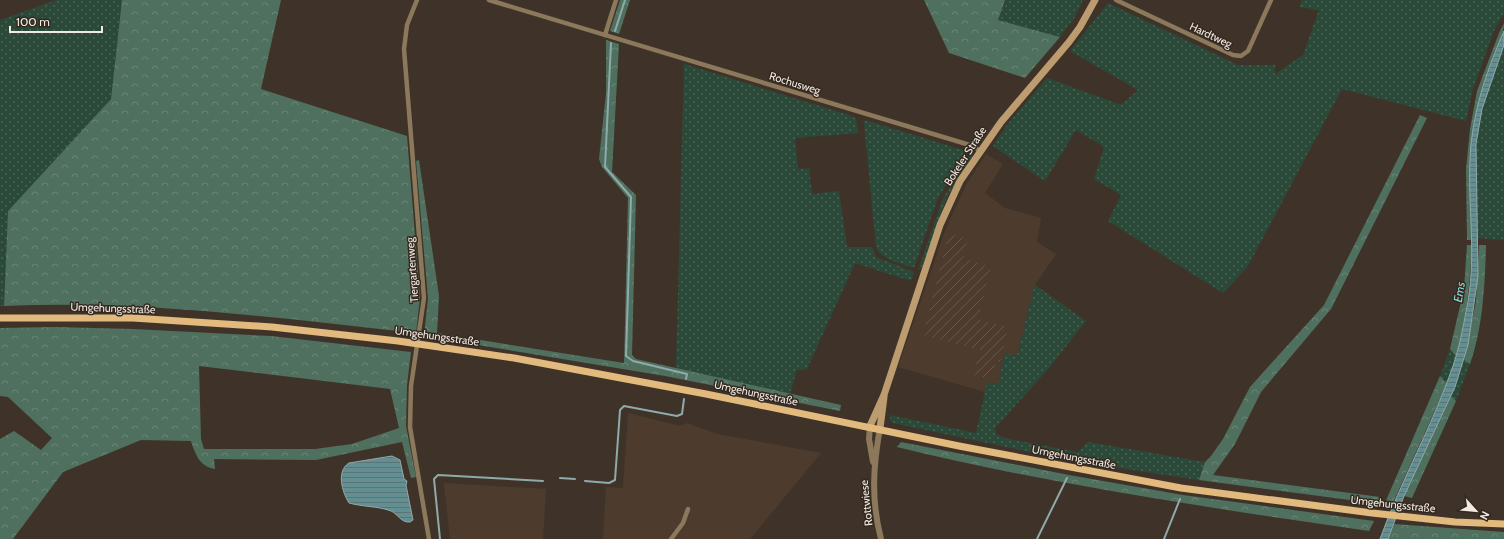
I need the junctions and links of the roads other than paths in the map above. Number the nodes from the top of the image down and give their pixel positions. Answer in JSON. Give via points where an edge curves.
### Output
{"nodes":[{"id":1,"x":416,"y":0,"type":"edge"},
{"id":2,"x":489,"y":0,"type":"edge"},
{"id":3,"x":616,"y":0,"type":"edge"},
{"id":4,"x":1095,"y":0,"type":"edge"},
{"id":5,"x":1116,"y":0,"type":"edge"},
{"id":6,"x":1271,"y":0,"type":"edge"},
{"id":7,"x":605,"y":35,"type":"junction"},
{"id":8,"x":980,"y":151,"type":"junction"},
{"id":9,"x":0,"y":318,"type":"edge"},
{"id":10,"x":884,"y":394,"type":"junction"},
{"id":11,"x":870,"y":426,"type":"junction"},
{"id":12,"x":880,"y":428,"type":"junction"},
{"id":13,"x":873,"y":466,"type":"junction"},
{"id":14,"x":688,"y":508,"type":"dead end"},
{"id":15,"x":1504,"y":524,"type":"edge"},
{"id":16,"x":429,"y":539,"type":"edge"},
{"id":17,"x":670,"y":539,"type":"edge"},
{"id":18,"x":881,"y":539,"type":"edge"}],
"edges":[{"from":1,"to":16,"type":"street","name":"Tiergartenweg","via":[[407,25],[404,49],[424,298],[411,386],[410,427]]},
{"from":2,"to":7,"type":"street","name":"Rochusweg"},
{"from":3,"to":7,"type":"street"},
{"from":4,"to":8,"type":"main road","name":"Bokeler Straße","via":[[1080,28]]},
{"from":5,"to":6,"type":"street","name":"Hardtweg","via":[[1241,56],[1248,51]]},
{"from":7,"to":8,"type":"street","name":"Rochusweg","via":[[973,146]]},
{"from":8,"to":10,"type":"main road","name":"Bokeler Straße","via":[[960,181],[943,218]]},
{"from":9,"to":11,"type":"main road","name":"Umgehungsstraße","via":[[133,318],[272,327],[398,342],[521,360],[706,394],[858,426]]},
{"from":10,"to":11,"type":"main road","name":"Bokeler Straße"},
{"from":10,"to":12,"type":"main road","name":"Bokeler Straße"},
{"from":11,"to":12,"type":"main road","name":"Umgehungsstraße"},
{"from":11,"to":13,"type":"street","name":"Rottwiese"},
{"from":12,"to":13,"type":"street","name":"Rottwiese"},
{"from":12,"to":15,"type":"main road","name":"Umgehungsstraße","via":[[959,446],[1181,488],[1372,513]]},
{"from":13,"to":18,"type":"street","name":"Rottwiese","via":[[874,496]]},
{"from":14,"to":17,"type":"street","via":[[683,523]]}]}
